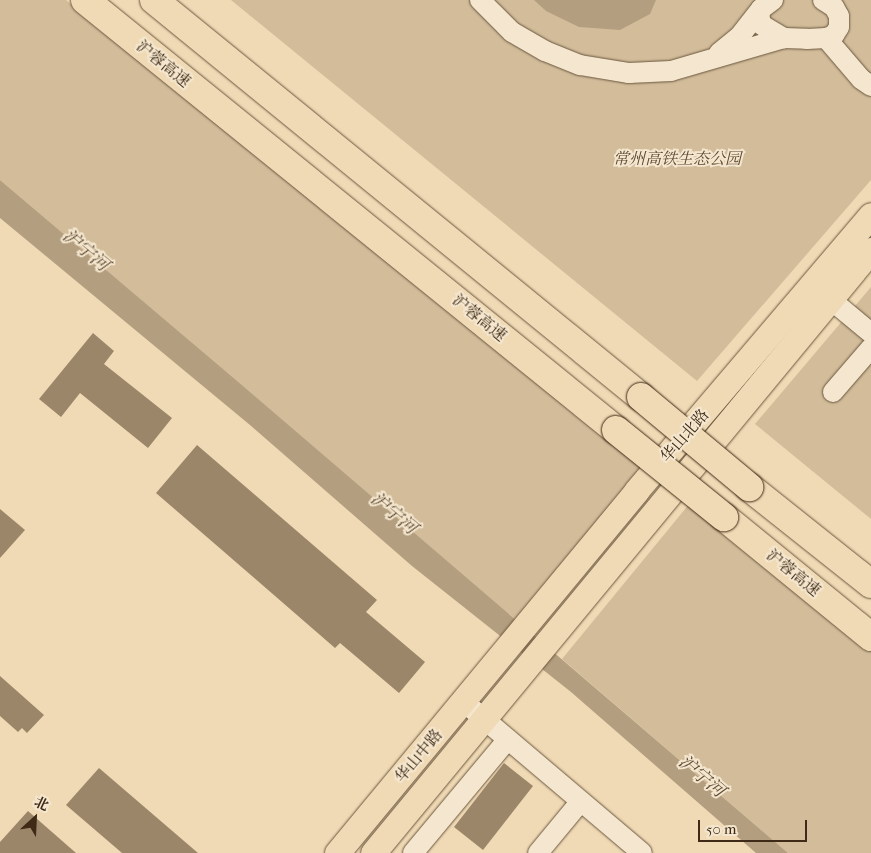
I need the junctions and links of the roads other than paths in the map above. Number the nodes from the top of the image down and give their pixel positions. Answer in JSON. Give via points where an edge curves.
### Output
{"nodes":[{"id":1,"x":85,"y":0,"type":"edge"},
{"id":2,"x":154,"y":0,"type":"edge"},
{"id":3,"x":480,"y":0,"type":"edge"},
{"id":4,"x":833,"y":2,"type":"edge"},
{"id":5,"x":759,"y":10,"type":"edge"},
{"id":6,"x":784,"y":38,"type":"junction"},
{"id":7,"x":826,"y":38,"type":"junction"},
{"id":8,"x":716,"y":56,"type":"junction"},
{"id":9,"x":871,"y":86,"type":"edge"},
{"id":10,"x":871,"y":215,"type":"edge"},
{"id":11,"x":871,"y":250,"type":"edge"},
{"id":12,"x":830,"y":299,"type":"junction"},
{"id":13,"x":871,"y":334,"type":"edge"},
{"id":14,"x":871,"y":348,"type":"edge"},
{"id":15,"x":832,"y":392,"type":"dead end"},
{"id":16,"x":871,"y":584,"type":"edge"},
{"id":17,"x":871,"y":637,"type":"edge"},
{"id":18,"x":500,"y":658,"type":"joint"},
{"id":19,"x":520,"y":678,"type":"joint"},
{"id":20,"x":464,"y":702,"type":"junction"},
{"id":21,"x":484,"y":719,"type":"junction"},
{"id":22,"x":508,"y":739,"type":"junction"},
{"id":23,"x":581,"y":801,"type":"junction"},
{"id":24,"x":337,"y":853,"type":"edge"},
{"id":25,"x":373,"y":853,"type":"edge"},
{"id":26,"x":413,"y":853,"type":"edge"},
{"id":27,"x":538,"y":853,"type":"edge"},
{"id":28,"x":642,"y":853,"type":"edge"}],
"edges":[{"from":1,"to":17,"type":"highway","name":"沪蓉高速","bridge":true},
{"from":2,"to":16,"type":"highway","bridge":true},
{"from":3,"to":8,"type":"lane","via":[[512,32],[545,51],[580,65],[630,74],[671,71]]},
{"from":4,"to":7,"type":"lane","via":[[839,16],[839,27],[834,35]]},
{"from":5,"to":6,"type":"lane"},
{"from":5,"to":8,"type":"lane","via":[[734,41]]},
{"from":6,"to":7,"type":"lane"},
{"from":6,"to":8,"type":"lane"},
{"from":7,"to":9,"type":"lane","via":[[861,79]]},
{"from":10,"to":18,"type":"main road","name":"华山北路"},
{"from":11,"to":12,"type":"main road","name":"华山北路"},
{"from":12,"to":13,"type":"lane"},
{"from":12,"to":19,"type":"main road","name":"华山北路"},
{"from":14,"to":15,"type":"lane"},
{"from":18,"to":20,"type":"main road","name":"华山中路"},
{"from":19,"to":21,"type":"main road","name":"华山中路"},
{"from":20,"to":21,"type":"lane"},
{"from":20,"to":24,"type":"main road","name":"华山中路"},
{"from":21,"to":22,"type":"lane"},
{"from":21,"to":25,"type":"main road","name":"华山中路"},
{"from":22,"to":23,"type":"lane"},
{"from":22,"to":26,"type":"lane"},
{"from":23,"to":27,"type":"lane"},
{"from":23,"to":28,"type":"lane"}]}
